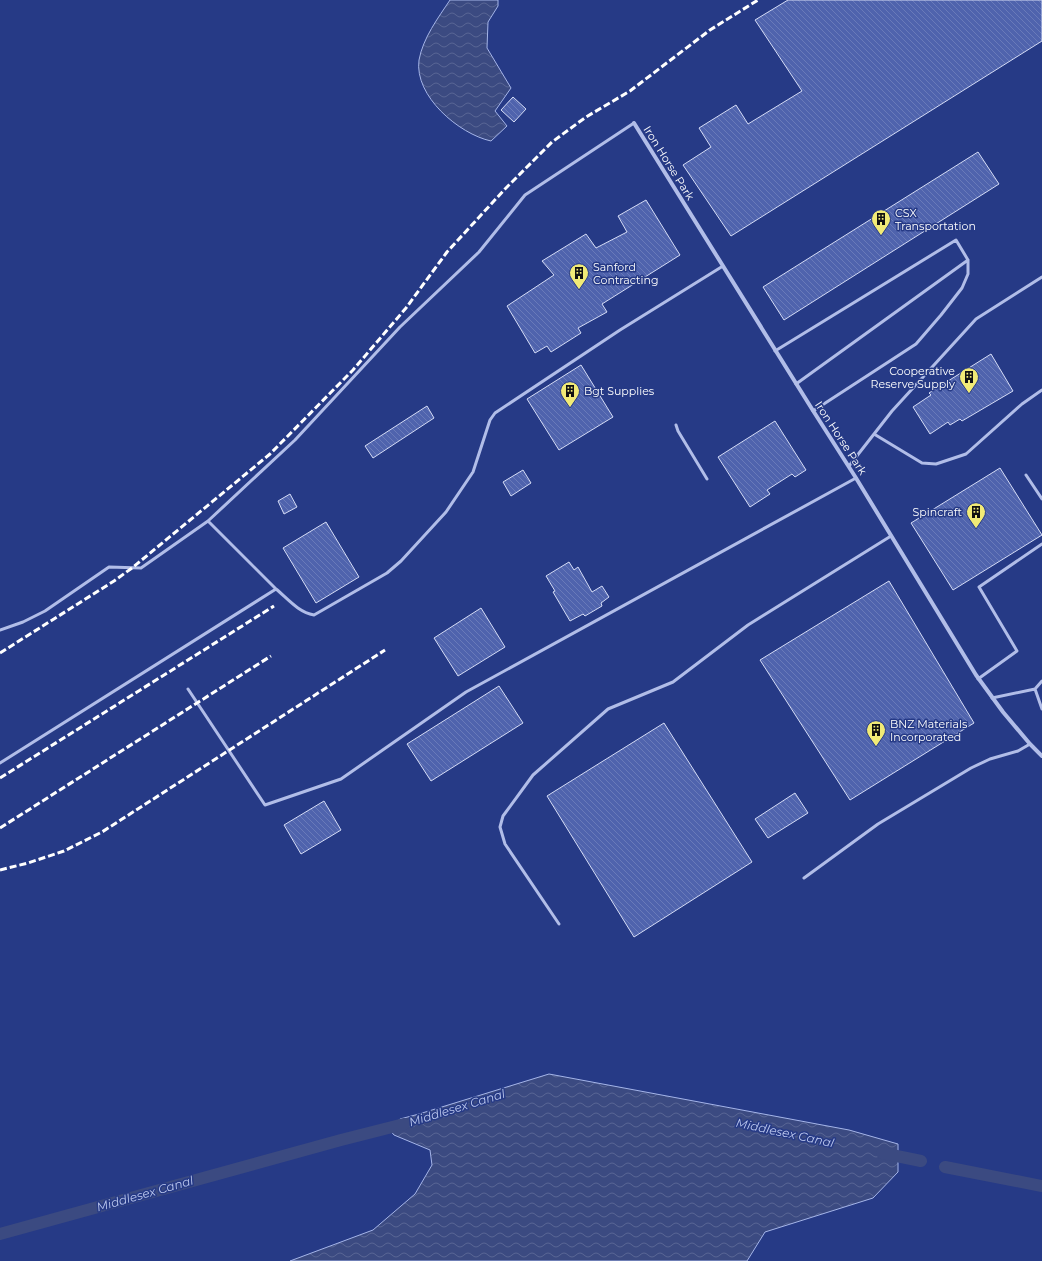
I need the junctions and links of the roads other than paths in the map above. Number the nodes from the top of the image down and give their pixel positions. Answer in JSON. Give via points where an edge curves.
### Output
{"nodes":[{"id":1,"x":634,"y":123,"type":"joint"},
{"id":2,"x":968,"y":260,"type":"junction"},
{"id":3,"x":722,"y":266,"type":"junction"},
{"id":4,"x":1042,"y":276,"type":"edge"},
{"id":5,"x":775,"y":351,"type":"junction"},
{"id":6,"x":796,"y":384,"type":"junction"},
{"id":7,"x":1042,"y":390,"type":"edge"},
{"id":8,"x":813,"y":411,"type":"junction"},
{"id":9,"x":676,"y":425,"type":"dead end"},
{"id":10,"x":874,"y":434,"type":"junction"},
{"id":11,"x":849,"y":466,"type":"junction"},
{"id":12,"x":1026,"y":475,"type":"dead end"},
{"id":13,"x":856,"y":478,"type":"junction"},
{"id":14,"x":707,"y":479,"type":"dead end"},
{"id":15,"x":1042,"y":499,"type":"edge"},
{"id":16,"x":208,"y":521,"type":"junction"},
{"id":17,"x":891,"y":536,"type":"junction"},
{"id":18,"x":1042,"y":544,"type":"edge"},
{"id":19,"x":276,"y":589,"type":"junction"},
{"id":20,"x":0,"y":630,"type":"edge"},
{"id":21,"x":978,"y":679,"type":"junction"},
{"id":22,"x":1042,"y":681,"type":"edge"},
{"id":23,"x":188,"y":688,"type":"dead end"},
{"id":24,"x":1035,"y":689,"type":"junction"},
{"id":25,"x":992,"y":698,"type":"junction"},
{"id":26,"x":1042,"y":709,"type":"edge"},
{"id":27,"x":1030,"y":744,"type":"junction"},
{"id":28,"x":1042,"y":756,"type":"edge"},
{"id":29,"x":0,"y":763,"type":"edge"},
{"id":30,"x":804,"y":878,"type":"dead end"},
{"id":31,"x":559,"y":924,"type":"dead end"}],
"edges":[{"from":1,"to":3,"type":"street","name":"Iron Horse Park"},
{"from":1,"to":16,"type":"lane","via":[[525,195],[479,252],[400,327],[295,440]]},
{"from":2,"to":5,"type":"lane","via":[[956,240]]},
{"from":2,"to":6,"type":"lane"},
{"from":2,"to":8,"type":"lane","via":[[968,274],[962,288],[916,344]]},
{"from":3,"to":5,"type":"street","name":"Iron Horse Park"},
{"from":3,"to":19,"type":"lane","via":[[496,413],[489,424],[473,472],[465,485],[446,512],[387,573],[314,615],[299,610]]},
{"from":4,"to":10,"type":"lane","via":[[976,319]]},
{"from":5,"to":6,"type":"street","name":"Iron Horse Park"},
{"from":6,"to":8,"type":"street","name":"Iron Horse Park"},
{"from":7,"to":10,"type":"lane","via":[[1022,404],[966,454],[936,464],[922,463]]},
{"from":8,"to":11,"type":"street","name":"Iron Horse Park"},
{"from":9,"to":14,"type":"lane"},
{"from":10,"to":11,"type":"lane"},
{"from":11,"to":13,"type":"street","name":"Iron Horse Park"},
{"from":12,"to":15,"type":"lane"},
{"from":13,"to":17,"type":"street","name":"Iron Horse Park"},
{"from":13,"to":23,"type":"lane","via":[[466,692],[341,779],[265,805]]},
{"from":16,"to":19,"type":"lane"},
{"from":16,"to":20,"type":"lane","via":[[141,568],[109,567],[45,611]]},
{"from":17,"to":21,"type":"street","name":"Iron Horse Park"},
{"from":17,"to":31,"type":"lane","via":[[748,625],[673,682],[608,709],[533,775],[503,816],[500,827],[505,844]]},
{"from":18,"to":21,"type":"lane","via":[[979,587],[1017,651]]},
{"from":19,"to":29,"type":"lane"},
{"from":21,"to":25,"type":"street","name":"Iron Horse Park"},
{"from":22,"to":24,"type":"lane"},
{"from":24,"to":25,"type":"lane"},
{"from":24,"to":26,"type":"lane"},
{"from":25,"to":27,"type":"street","name":"Iron Horse Park"},
{"from":27,"to":28,"type":"street","name":"Iron Horse Park"},
{"from":27,"to":30,"type":"lane","via":[[971,768],[878,824]]}]}
